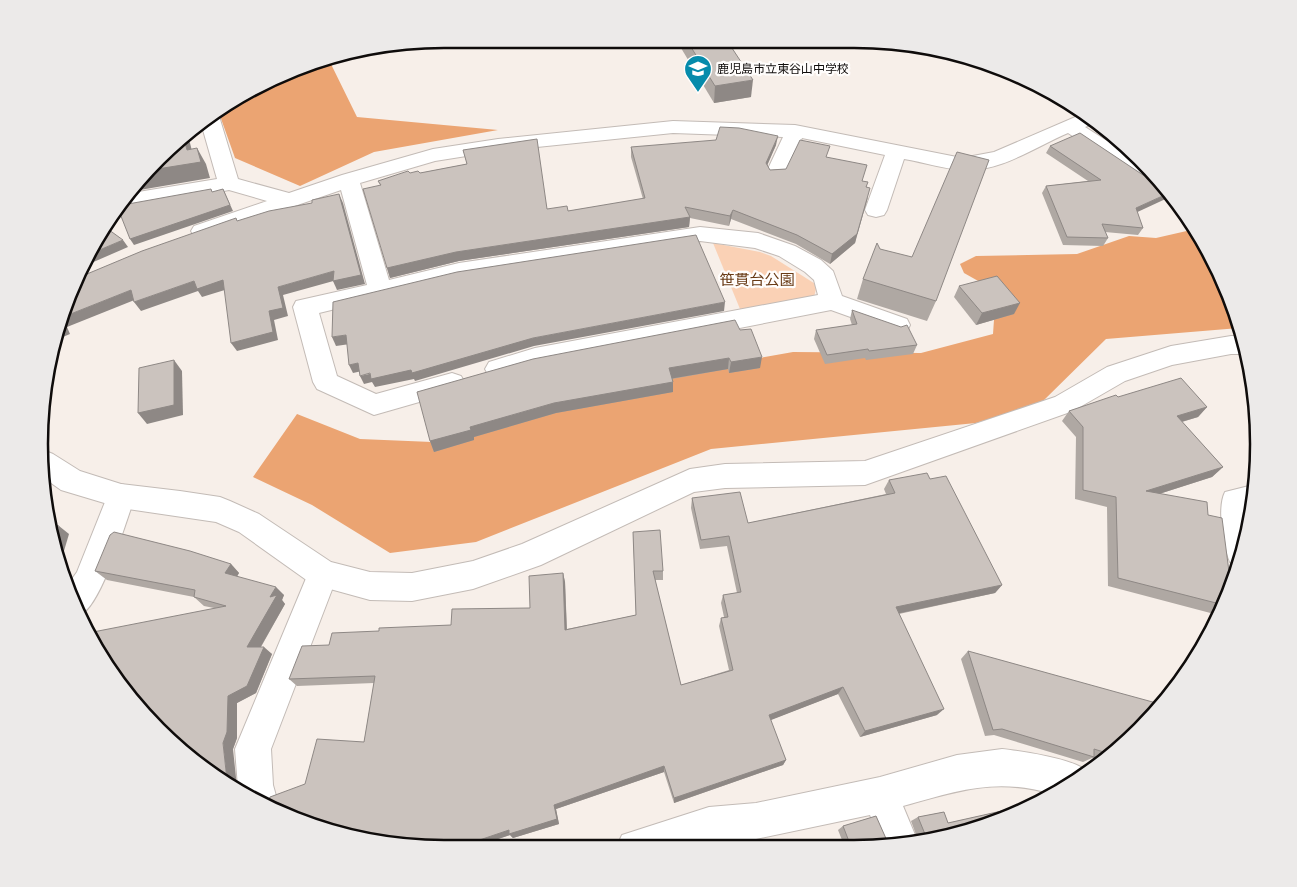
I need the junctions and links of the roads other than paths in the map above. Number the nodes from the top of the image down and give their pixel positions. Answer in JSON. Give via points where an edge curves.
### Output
{"nodes":[{"id":1,"x":211,"y":123,"type":"edge"},
{"id":2,"x":1078,"y":123,"type":"edge"},
{"id":3,"x":794,"y":131,"type":"junction"},
{"id":4,"x":897,"y":150,"type":"junction"},
{"id":5,"x":776,"y":173,"type":"edge"},
{"id":6,"x":1143,"y":173,"type":"edge"},
{"id":7,"x":349,"y":180,"type":"junction"},
{"id":8,"x":229,"y":183,"type":"junction"},
{"id":9,"x":131,"y":200,"type":"edge"},
{"id":10,"x":288,"y":200,"type":"junction"},
{"id":11,"x":876,"y":210,"type":"dead end"},
{"id":12,"x":186,"y":237,"type":"edge"},
{"id":13,"x":380,"y":290,"type":"junction"},
{"id":14,"x":832,"y":301,"type":"junction"},
{"id":15,"x":898,"y":325,"type":"edge"},
{"id":16,"x":1237,"y":345,"type":"edge"},
{"id":17,"x":48,"y":465,"type":"edge"},
{"id":18,"x":120,"y":496,"type":"junction"},
{"id":19,"x":1245,"y":499,"type":"edge"},
{"id":20,"x":1239,"y":532,"type":"edge"},
{"id":21,"x":323,"y":574,"type":"junction"},
{"id":22,"x":79,"y":597,"type":"edge"},
{"id":23,"x":1064,"y":779,"type":"edge"},
{"id":24,"x":257,"y":793,"type":"edge"},
{"id":25,"x":880,"y":795,"type":"junction"},
{"id":26,"x":897,"y":837,"type":"edge"},
{"id":27,"x":662,"y":840,"type":"edge"}],
"edges":[{"from":1,"to":8,"type":"street"},
{"from":2,"to":4,"type":"street","via":[[982,163],[962,164]]},
{"from":2,"to":6,"type":"street"},
{"from":3,"to":4,"type":"street"},
{"from":3,"to":5,"type":"street"},
{"from":3,"to":7,"type":"street","via":[[673,127],[498,145],[433,155]]},
{"from":4,"to":11,"type":"street"},
{"from":7,"to":10,"type":"street"},
{"from":7,"to":13,"type":"street"},
{"from":8,"to":9,"type":"street"},
{"from":8,"to":10,"type":"street"},
{"from":10,"to":12,"type":"street"},
{"from":13,"to":14,"type":"street","via":[[459,271],[700,234],[758,241],[787,251],[825,277]]},
{"from":13,"to":14,"type":"street","via":[[305,307],[326,382],[374,405],[535,358]]},
{"from":14,"to":15,"type":"street"},
{"from":16,"to":21,"type":"street","via":[[1171,356],[1116,374],[1064,404],[864,473],[726,476],[690,481],[530,555],[473,575],[412,587],[370,586]]},
{"from":17,"to":18,"type":"street","via":[[71,481]]},
{"from":18,"to":21,"type":"street","via":[[220,510],[249,523]]},
{"from":18,"to":22,"type":"street","via":[[89,580]]},
{"from":19,"to":20,"type":"street","via":[[1235,502]]},
{"from":21,"to":24,"type":"street","via":[[253,750]]},
{"from":23,"to":25,"type":"street","via":[[1002,767],[958,773]]},
{"from":25,"to":26,"type":"street"},
{"from":25,"to":27,"type":"street","via":[[756,821],[710,825]]}]}
